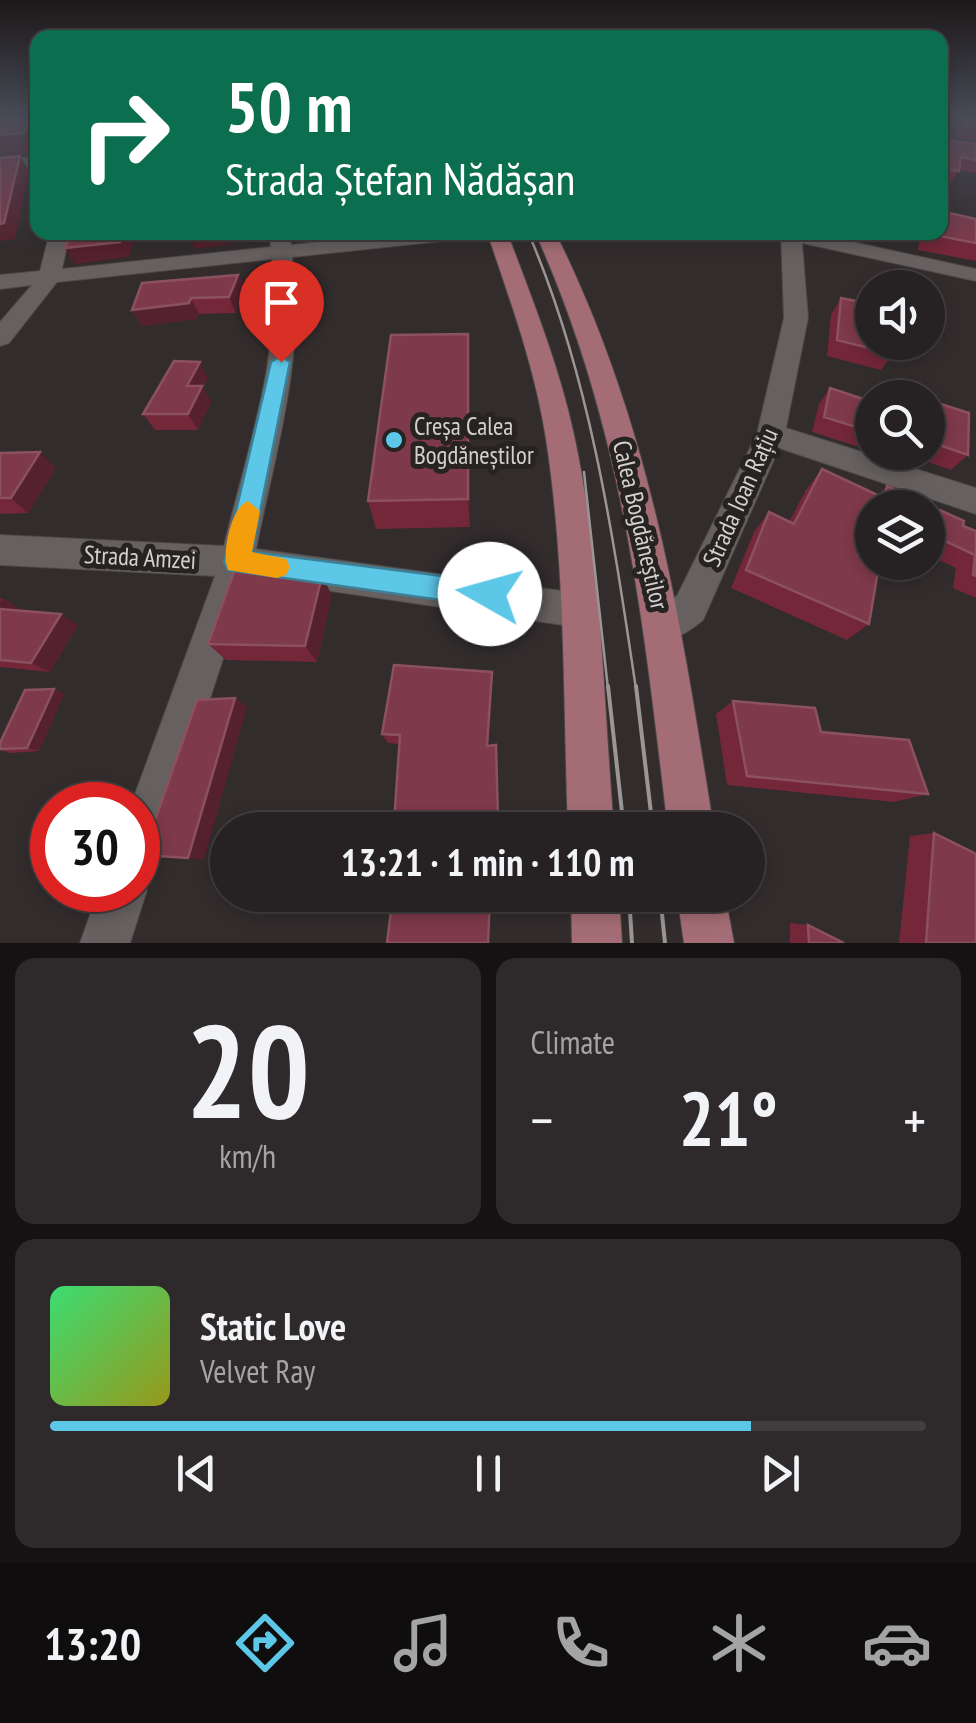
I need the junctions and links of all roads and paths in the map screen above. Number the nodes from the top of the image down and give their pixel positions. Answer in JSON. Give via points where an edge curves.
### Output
{"nodes":[{"id":1,"x":58,"y":240,"type":"edge"},
{"id":2,"x":320,"y":240,"type":"edge"},
{"id":3,"x":500,"y":240,"type":"edge"},
{"id":4,"x":550,"y":240,"type":"edge"},
{"id":5,"x":791,"y":240,"type":"edge"},
{"id":6,"x":819,"y":240,"type":"edge"},
{"id":7,"x":282,"y":242,"type":"edge"},
{"id":8,"x":976,"y":274,"type":"edge"},
{"id":9,"x":49,"y":278,"type":"junction"},
{"id":10,"x":0,"y":282,"type":"edge"},
{"id":11,"x":0,"y":338,"type":"edge"},
{"id":12,"x":771,"y":434,"type":"junction"},
{"id":13,"x":976,"y":502,"type":"edge"},
{"id":14,"x":0,"y":550,"type":"edge"},
{"id":15,"x":237,"y":562,"type":"junction"},
{"id":16,"x":577,"y":610,"type":"junction"},
{"id":17,"x":663,"y":622,"type":"junction"},
{"id":18,"x":160,"y":785,"type":"edge"},
{"id":19,"x":589,"y":812,"type":"edge"},
{"id":20,"x":689,"y":812,"type":"edge"},
{"id":21,"x":116,"y":912,"type":"edge"},
{"id":22,"x":597,"y":912,"type":"edge"},
{"id":23,"x":704,"y":912,"type":"edge"},
{"id":24,"x":105,"y":943,"type":"edge"},
{"id":25,"x":598,"y":943,"type":"edge"},
{"id":26,"x":709,"y":943,"type":"edge"}],
"edges":[{"from":1,"to":9,"type":"street"},
{"from":2,"to":7,"type":"street"},
{"from":3,"to":16,"type":"main road","via":[[560,436]]},
{"from":4,"to":17,"type":"main road","name":"Calea Bogdăneștilor","via":[[610,395]]},
{"from":5,"to":12,"type":"street","name":"Strada Ioan Rațiu","via":[[796,318]]},
{"from":6,"to":8,"type":"street"},
{"from":7,"to":9,"type":"street"},
{"from":7,"to":15,"type":"street","via":[[287,298],[281,362]]},
{"from":9,"to":10,"type":"street"},
{"from":9,"to":11,"type":"street"},
{"from":12,"to":13,"type":"street"},
{"from":12,"to":17,"type":"street","name":"Strada Ioan Rațiu","via":[[690,608]]},
{"from":14,"to":15,"type":"street","name":"Strada Amzei"},
{"from":15,"to":16,"type":"street","name":"Strada Amzei"},
{"from":15,"to":18,"type":"street"},
{"from":16,"to":19,"type":"main road"},
{"from":17,"to":20,"type":"main road","name":"Calea Bogdăneștilor"},
{"from":21,"to":24,"type":"street"},
{"from":22,"to":25,"type":"main road"},
{"from":23,"to":26,"type":"main road"}]}
